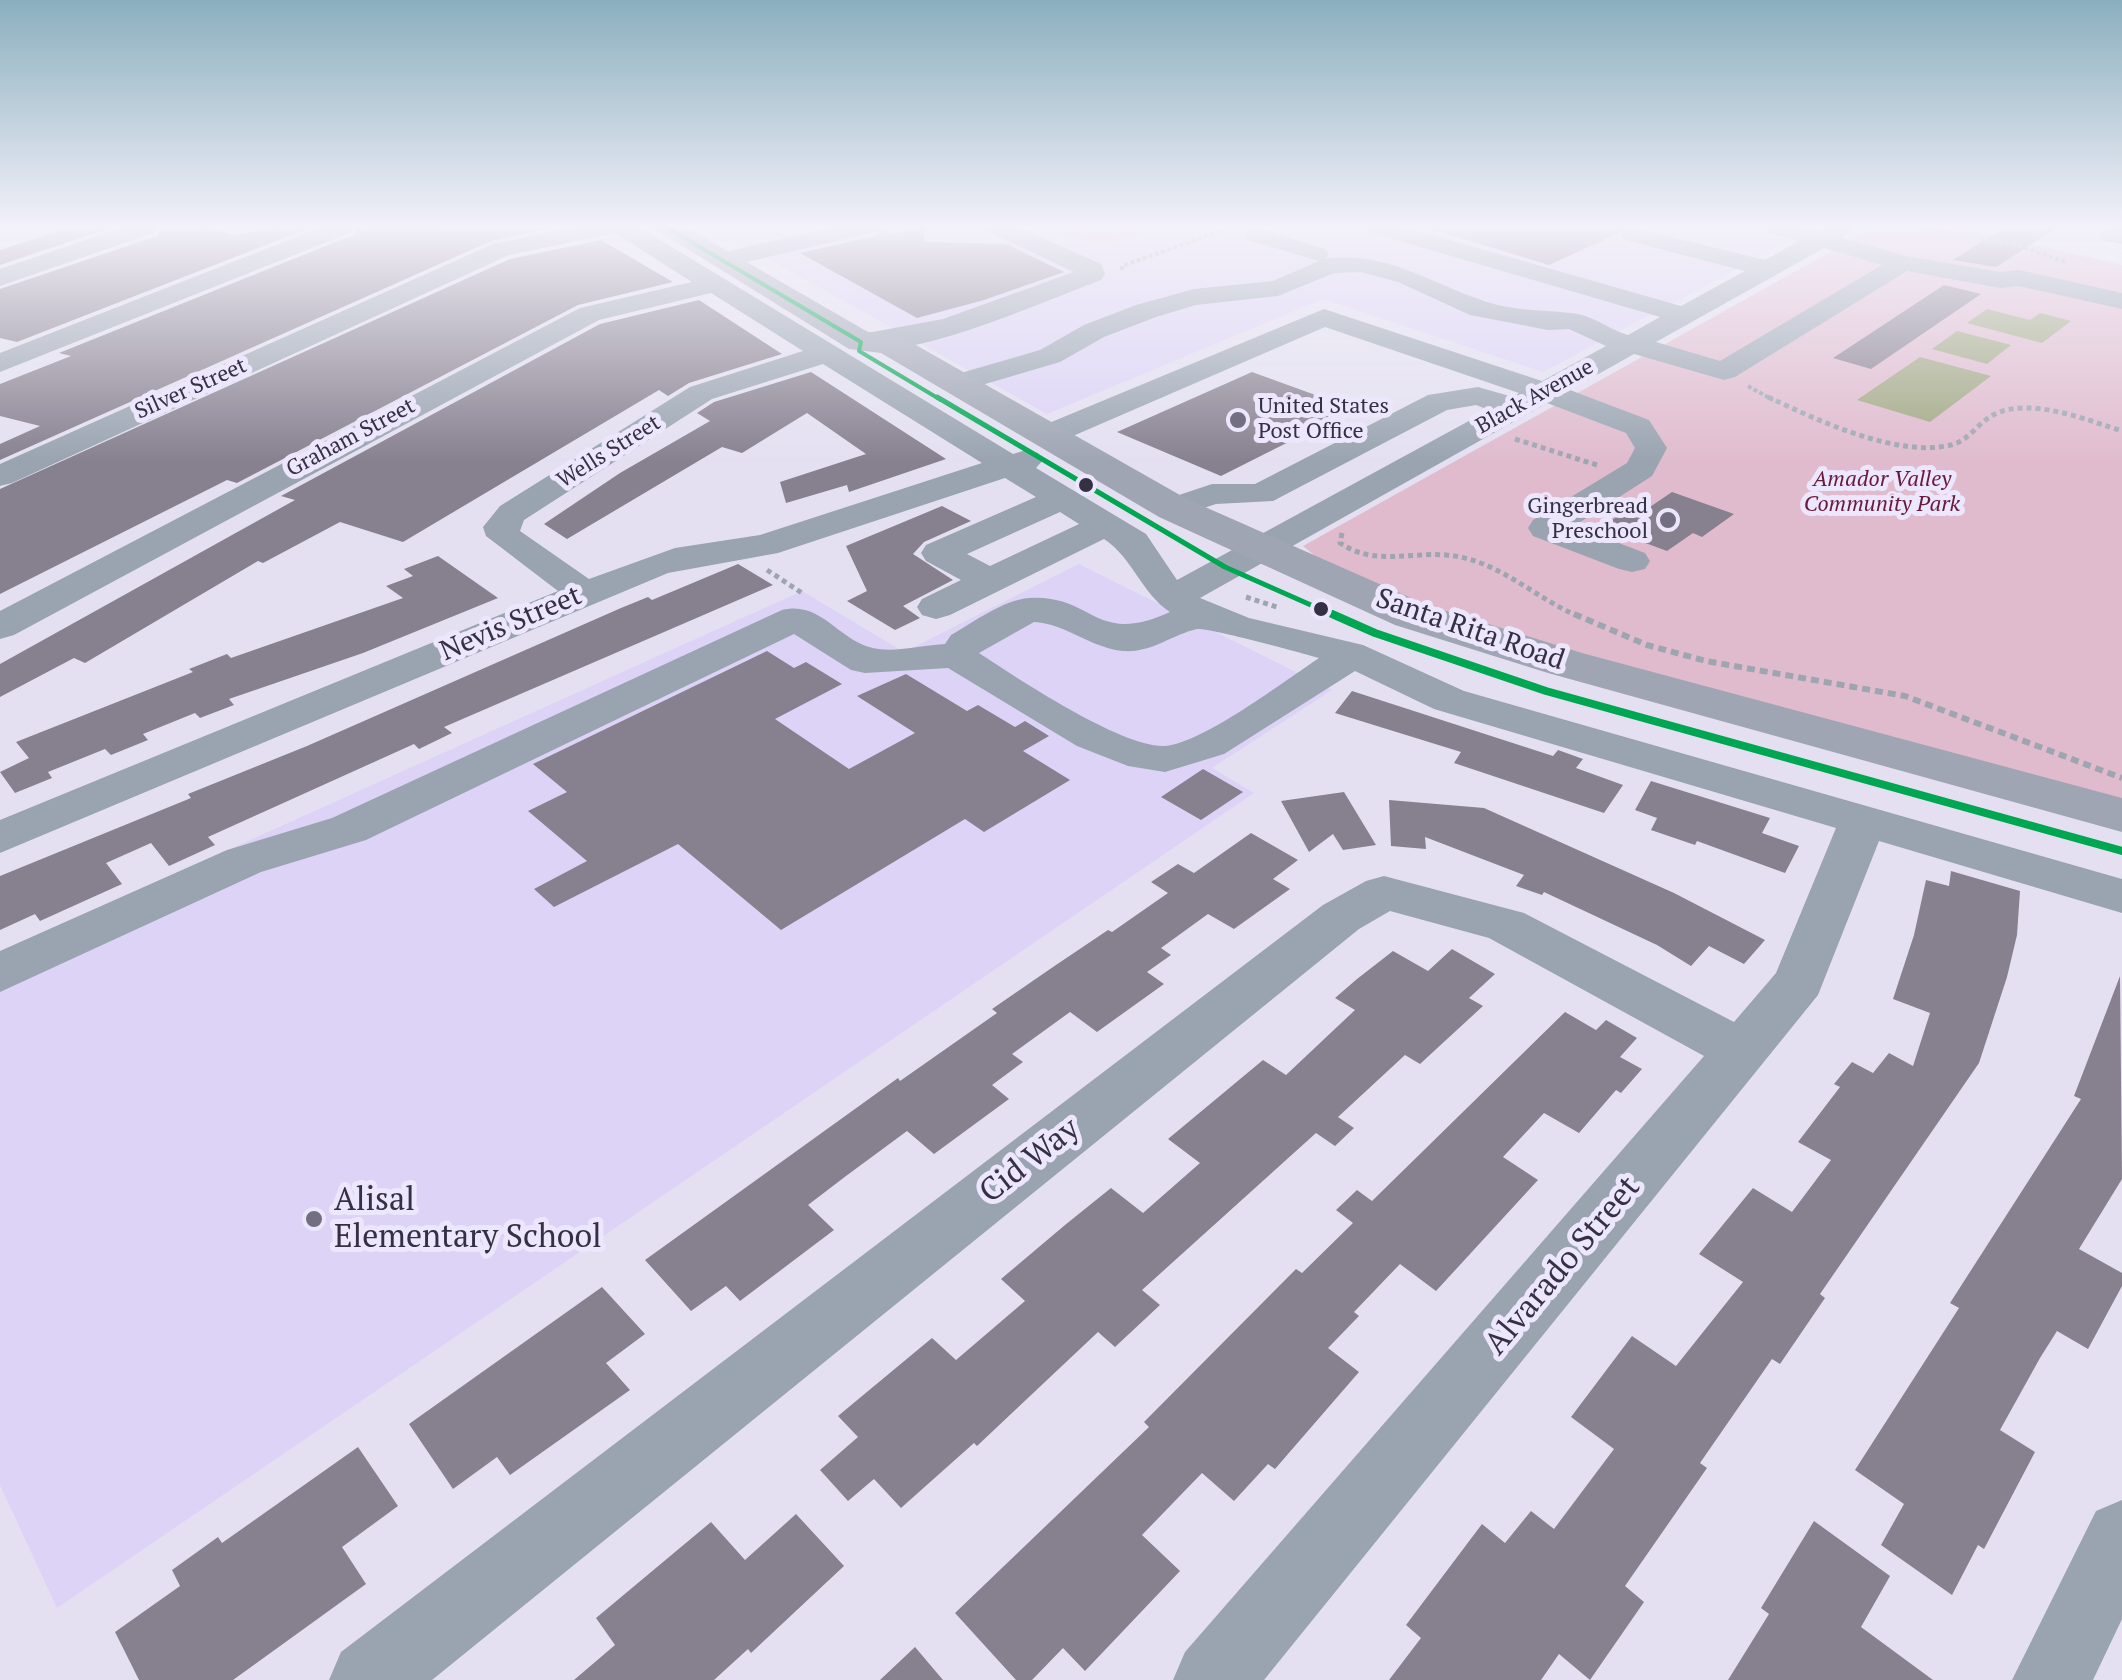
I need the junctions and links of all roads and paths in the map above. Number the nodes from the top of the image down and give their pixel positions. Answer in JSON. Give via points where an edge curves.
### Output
{"nodes":[{"id":1,"x":144,"y":305,"type":"edge"},
{"id":2,"x":377,"y":305,"type":"edge"},
{"id":3,"x":616,"y":305,"type":"edge"},
{"id":4,"x":763,"y":305,"type":"edge"},
{"id":5,"x":786,"y":305,"type":"edge"},
{"id":6,"x":1006,"y":305,"type":"edge"},
{"id":7,"x":1164,"y":305,"type":"edge"},
{"id":8,"x":1472,"y":305,"type":"edge"},
{"id":9,"x":1651,"y":305,"type":"edge"},
{"id":10,"x":1702,"y":305,"type":"edge"},
{"id":11,"x":1833,"y":305,"type":"edge"},
{"id":12,"x":1684,"y":315,"type":"junction"},
{"id":13,"x":1715,"y":340,"type":"dead end"},
{"id":14,"x":1617,"y":341,"type":"junction"},
{"id":15,"x":861,"y":342,"type":"junction"},
{"id":16,"x":828,"y":353,"type":"junction"},
{"id":17,"x":1682,"y":360,"type":"junction"},
{"id":18,"x":0,"y":362,"type":"edge"},
{"id":19,"x":1740,"y":380,"type":"dead end"},
{"id":20,"x":943,"y":388,"type":"junction"},
{"id":21,"x":1529,"y":403,"type":"junction"},
{"id":22,"x":2122,"y":422,"type":"edge"},
{"id":23,"x":2120,"y":430,"type":"edge"},
{"id":24,"x":1393,"y":434,"type":"junction"},
{"id":25,"x":1438,"y":451,"type":"junction"},
{"id":26,"x":1031,"y":452,"type":"junction"},
{"id":27,"x":1597,"y":465,"type":"dead end"},
{"id":28,"x":0,"y":476,"type":"edge"},
{"id":29,"x":1062,"y":498,"type":"junction"},
{"id":30,"x":1172,"y":508,"type":"junction"},
{"id":31,"x":1356,"y":521,"type":"dead end"},
{"id":32,"x":1106,"y":525,"type":"junction"},
{"id":33,"x":1244,"y":558,"type":"junction"},
{"id":34,"x":1632,"y":561,"type":"dead end"},
{"id":35,"x":760,"y":566,"type":"dead end"},
{"id":36,"x":990,"y":581,"type":"junction"},
{"id":37,"x":585,"y":593,"type":"junction"},
{"id":38,"x":804,"y":593,"type":"dead end"},
{"id":39,"x":1186,"y":606,"type":"junction"},
{"id":40,"x":936,"y":607,"type":"dead end"},
{"id":41,"x":0,"y":627,"type":"edge"},
{"id":42,"x":1351,"y":654,"type":"junction"},
{"id":43,"x":958,"y":655,"type":"junction"},
{"id":44,"x":2122,"y":778,"type":"edge"},
{"id":45,"x":2122,"y":815,"type":"edge"},
{"id":46,"x":1862,"y":823,"type":"junction"},
{"id":47,"x":0,"y":838,"type":"edge"},
{"id":48,"x":2122,"y":851,"type":"edge"},
{"id":49,"x":2122,"y":896,"type":"edge"},
{"id":50,"x":0,"y":973,"type":"edge"},
{"id":51,"x":1744,"y":1052,"type":"junction"},
{"id":52,"x":2122,"y":1537,"type":"edge"},
{"id":53,"x":369,"y":1680,"type":"edge"},
{"id":54,"x":1214,"y":1680,"type":"edge"},
{"id":55,"x":2052,"y":1680,"type":"edge"}],
"edges":[{"from":1,"to":18,"type":"street"},
{"from":2,"to":28,"type":"street","name":"Silver Street"},
{"from":3,"to":41,"type":"street","name":"Graham Street","via":[[468,376]]},
{"from":4,"to":16,"type":"street","name":"Santa Rita Road"},
{"from":5,"to":15,"type":"main road","name":"Santa Rita Road"},
{"from":6,"to":15,"type":"street","via":[[906,337]]},
{"from":7,"to":20,"type":"street","via":[[1050,356]]},
{"from":8,"to":14,"type":"street"},
{"from":9,"to":12,"type":"street"},
{"from":10,"to":12,"type":"street","name":"Black Avenue"},
{"from":11,"to":17,"type":"street","via":[[1724,371]]},
{"from":12,"to":14,"type":"street","name":"Black Avenue"},
{"from":13,"to":17,"type":"street"},
{"from":14,"to":17,"type":"street"},
{"from":14,"to":21,"type":"street","name":"Black Avenue"},
{"from":15,"to":20,"type":"main road","name":"Santa Rita Road","via":[[859,351]]},
{"from":16,"to":26,"type":"street","name":"Santa Rita Road"},
{"from":16,"to":37,"type":"street","name":"Wells Street","via":[[701,394],[512,513],[501,527],[504,536]]},
{"from":19,"to":23,"type":"path","via":[[1802,414],[1931,448],[1955,445],[1996,412],[2036,411]]},
{"from":20,"to":26,"type":"main road","name":"Santa Rita Road"},
{"from":21,"to":21,"type":"path","via":[[1533,429]]},
{"from":21,"to":24,"type":"street","via":[[1478,396]]},
{"from":21,"to":25,"type":"street","name":"Black Avenue"},
{"from":21,"to":26,"type":"street","name":"Nevis Street","via":[[1443,383],[1291,330]]},
{"from":21,"to":27,"type":"path"},
{"from":21,"to":34,"type":"street","via":[[1638,428],[1651,448],[1640,468],[1546,528]]},
{"from":22,"to":23,"type":"path"},
{"from":24,"to":25,"type":"street"},
{"from":24,"to":30,"type":"street","via":[[1261,494],[1212,494]]},
{"from":25,"to":33,"type":"street","name":"Black Avenue"},
{"from":26,"to":29,"type":"street","name":"Santa Rita Road"},
{"from":26,"to":30,"type":"main road","name":"Santa Rita Road"},
{"from":26,"to":33,"type":"main road","name":"Santa Rita Road"},
{"from":26,"to":37,"type":"street","name":"Nevis Street","via":[[765,546],[688,556]]},
{"from":29,"to":32,"type":"street","name":"Santa Rita Road"},
{"from":29,"to":36,"type":"street","via":[[940,553]]},
{"from":30,"to":33,"type":"main road","name":"Santa Rita Road"},
{"from":31,"to":44,"type":"path","via":[[1340,542],[1355,553],[1448,556],[1497,568],[1597,627],[1647,646],[1905,696]]},
{"from":32,"to":36,"type":"street"},
{"from":32,"to":39,"type":"street","name":"Santa Rita Road","via":[[1144,553],[1148,568]]},
{"from":33,"to":39,"type":"street","name":"Black Avenue"},
{"from":33,"to":45,"type":"main road","name":"Santa Rita Road","via":[[1531,653]]},
{"from":33,"to":48,"type":"main road","name":"Santa Rita Road","via":[[1375,633],[1546,692]]},
{"from":35,"to":38,"type":"path"},
{"from":36,"to":40,"type":"street"},
{"from":37,"to":47,"type":"street","name":"Nevis Street"},
{"from":39,"to":42,"type":"street","via":[[1220,623]]},
{"from":39,"to":43,"type":"street","name":"Black Avenue","via":[[1151,636],[1125,639],[1051,611],[1028,610],[965,642]]},
{"from":42,"to":43,"type":"street","via":[[1208,746],[1163,759],[1122,752]]},
{"from":42,"to":46,"type":"street","via":[[1449,700]]},
{"from":43,"to":50,"type":"street","via":[[866,661],[796,618],[349,829],[244,861]]},
{"from":46,"to":49,"type":"street"},
{"from":46,"to":51,"type":"street","name":"Alvarado Street","via":[[1798,982]]},
{"from":51,"to":53,"type":"street","name":"Cid Way","via":[[1506,925],[1384,892],[1341,917]]},
{"from":51,"to":54,"type":"street","name":"Alvarado Street"},
{"from":52,"to":55,"type":"street"}]}
